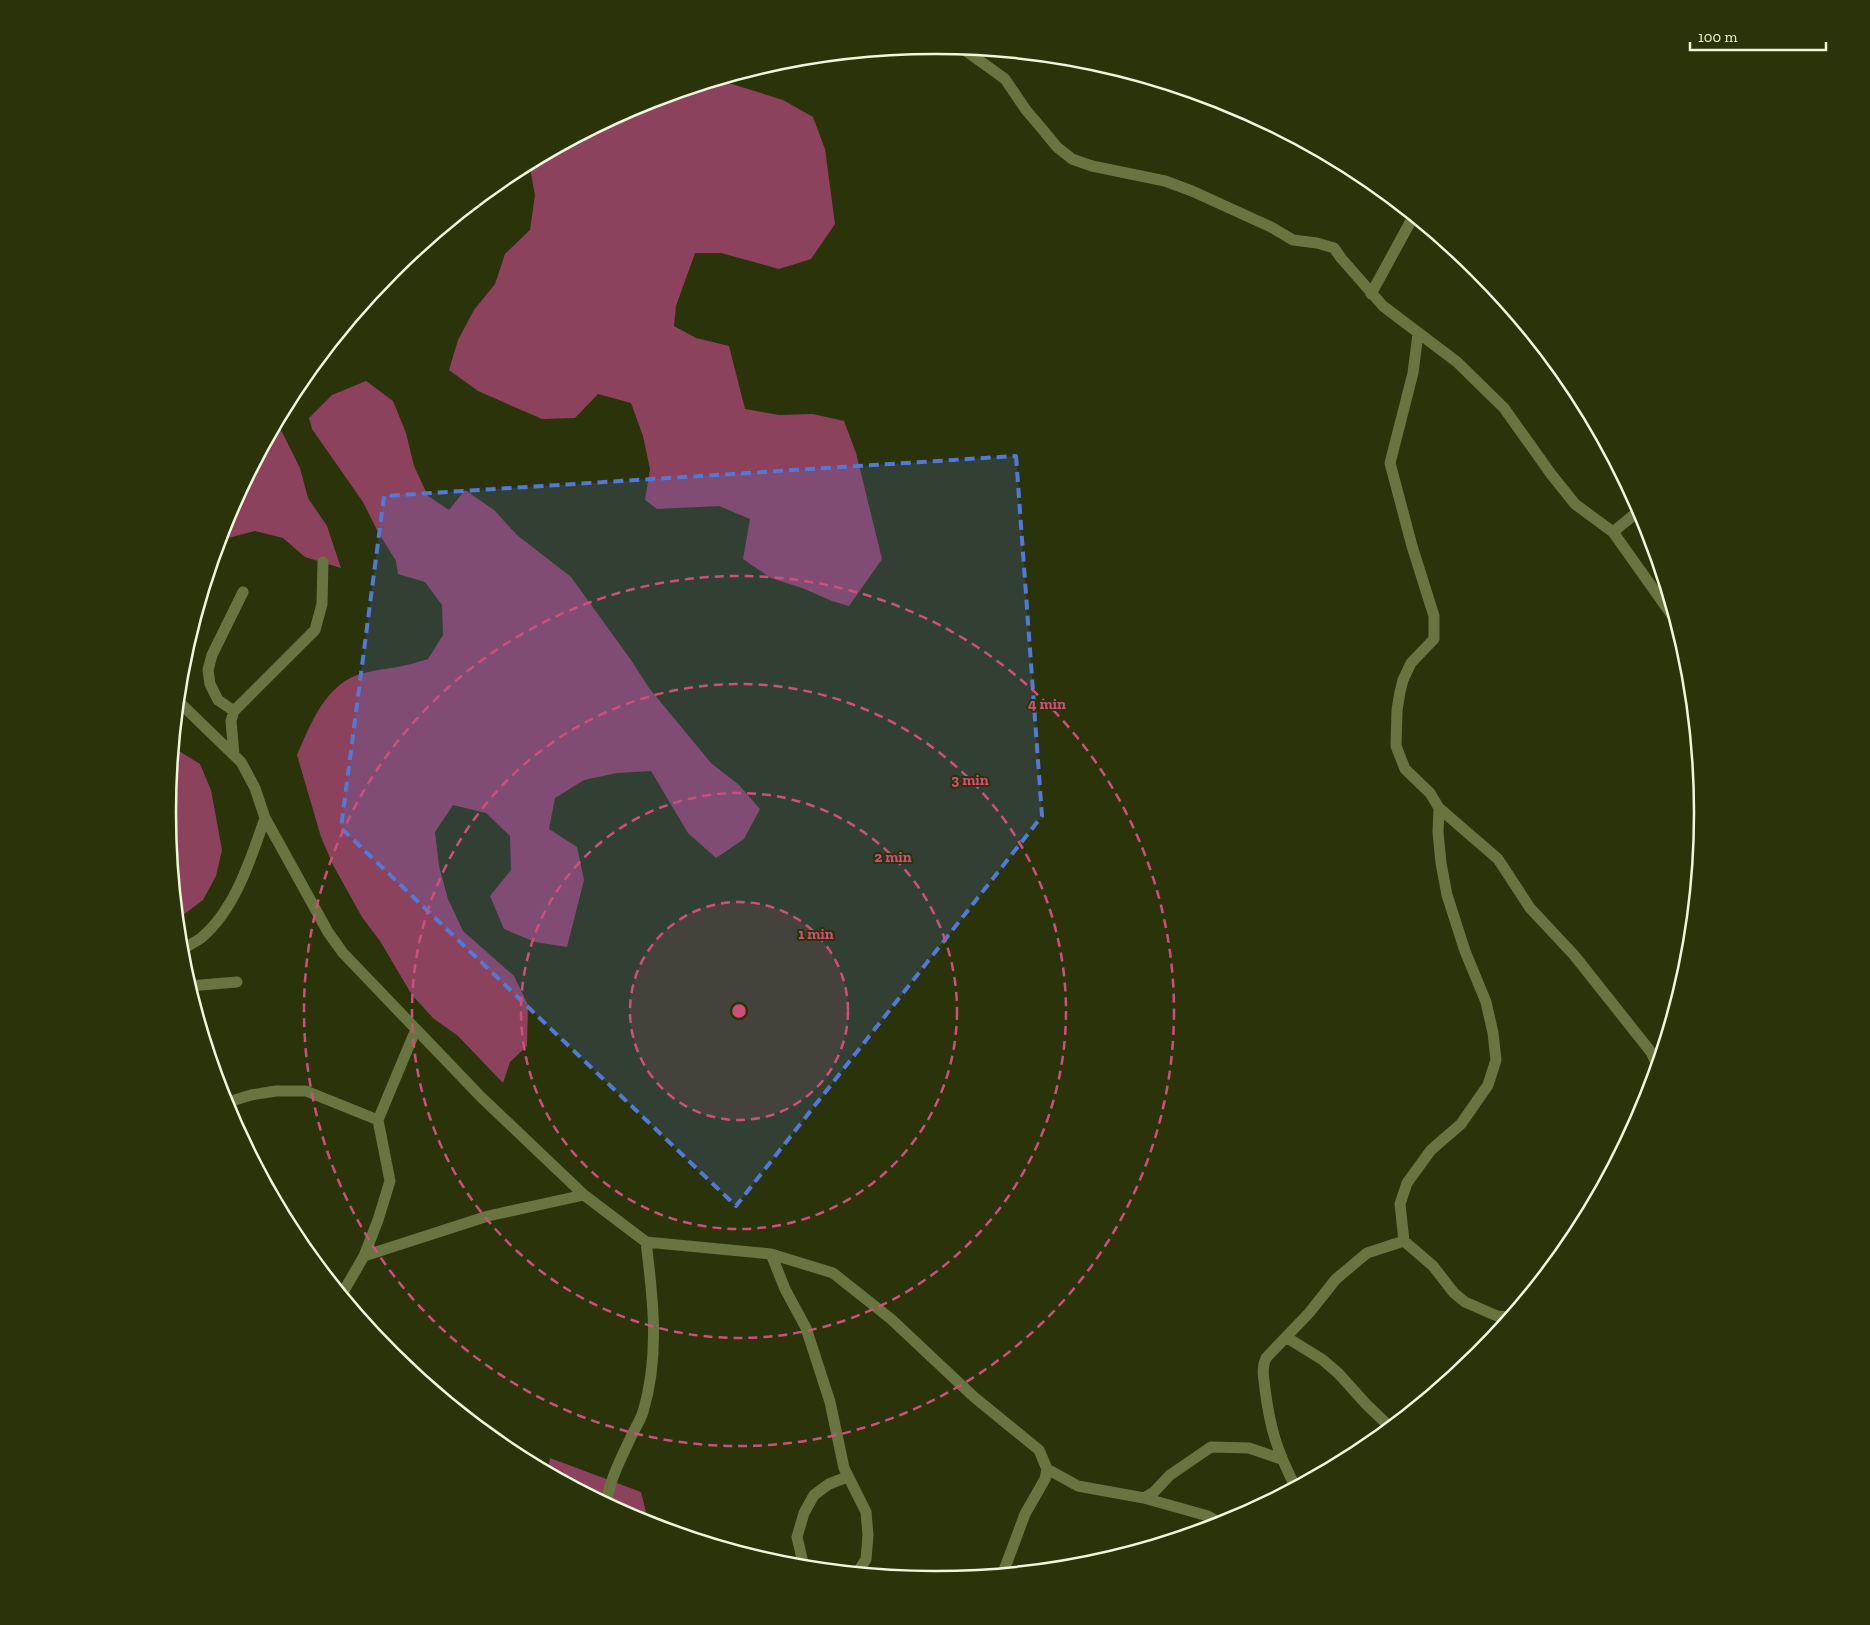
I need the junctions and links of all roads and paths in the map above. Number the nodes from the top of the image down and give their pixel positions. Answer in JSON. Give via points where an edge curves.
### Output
{"nodes":[{"id":1,"x":971,"y":55,"type":"edge"},
{"id":2,"x":1410,"y":222,"type":"edge"},
{"id":3,"x":1371,"y":294,"type":"junction"},
{"id":4,"x":1418,"y":334,"type":"junction"},
{"id":5,"x":1633,"y":516,"type":"edge"},
{"id":6,"x":1613,"y":532,"type":"junction"},
{"id":7,"x":323,"y":562,"type":"dead end"},
{"id":8,"x":243,"y":592,"type":"dead end"},
{"id":9,"x":1664,"y":604,"type":"edge"},
{"id":10,"x":184,"y":707,"type":"edge"},
{"id":11,"x":234,"y":710,"type":"junction"},
{"id":12,"x":234,"y":755,"type":"junction"},
{"id":13,"x":1439,"y":808,"type":"junction"},
{"id":14,"x":265,"y":818,"type":"junction"},
{"id":15,"x":188,"y":946,"type":"edge"},
{"id":16,"x":236,"y":982,"type":"dead end"},
{"id":17,"x":197,"y":985,"type":"edge"},
{"id":18,"x":416,"y":1029,"type":"junction"},
{"id":19,"x":1653,"y":1056,"type":"edge"},
{"id":20,"x":233,"y":1101,"type":"edge"},
{"id":21,"x":378,"y":1120,"type":"junction"},
{"id":22,"x":584,"y":1195,"type":"junction"},
{"id":23,"x":646,"y":1242,"type":"junction"},
{"id":24,"x":1404,"y":1242,"type":"junction"},
{"id":25,"x":771,"y":1254,"type":"junction"},
{"id":26,"x":364,"y":1256,"type":"junction"},
{"id":27,"x":345,"y":1289,"type":"edge"},
{"id":28,"x":1502,"y":1316,"type":"edge"},
{"id":29,"x":1286,"y":1337,"type":"junction"},
{"id":30,"x":1385,"y":1422,"type":"edge"},
{"id":31,"x":1281,"y":1458,"type":"junction"},
{"id":32,"x":1046,"y":1468,"type":"junction"},
{"id":33,"x":847,"y":1477,"type":"junction"},
{"id":34,"x":1293,"y":1481,"type":"edge"},
{"id":35,"x":607,"y":1496,"type":"edge"},
{"id":36,"x":1144,"y":1498,"type":"junction"},
{"id":37,"x":1212,"y":1518,"type":"edge"},
{"id":38,"x":802,"y":1559,"type":"edge"},
{"id":39,"x":861,"y":1568,"type":"edge"},
{"id":40,"x":1005,"y":1568,"type":"edge"}],
"edges":[{"from":1,"to":3,"type":"street","via":[[1005,79],[1026,110],[1072,159],[1192,191],[1293,240],[1334,248]]},
{"from":2,"to":3,"type":"street"},
{"from":3,"to":4,"type":"street"},
{"from":4,"to":6,"type":"street","via":[[1457,362],[1504,408],[1575,504]]},
{"from":4,"to":13,"type":"street","via":[[1413,373],[1390,463],[1434,616],[1434,639],[1411,663],[1403,680],[1397,710],[1396,746],[1405,768],[1430,792]]},
{"from":5,"to":6,"type":"street"},
{"from":6,"to":9,"type":"street"},
{"from":7,"to":11,"type":"street","via":[[322,604],[316,630]]},
{"from":8,"to":11,"type":"street","via":[[208,670],[210,684],[218,700]]},
{"from":10,"to":12,"type":"street"},
{"from":11,"to":12,"type":"street","via":[[231,721]]},
{"from":12,"to":14,"type":"street","via":[[255,788]]},
{"from":13,"to":19,"type":"street","via":[[1498,860],[1530,908],[1574,955]]},
{"from":13,"to":24,"type":"street","via":[[1439,847],[1447,895],[1486,1002],[1496,1060],[1488,1085],[1461,1124],[1431,1150],[1406,1183],[1400,1204]]},
{"from":14,"to":15,"type":"street","via":[[246,873],[232,898],[210,930]]},
{"from":14,"to":18,"type":"street","via":[[343,953]]},
{"from":16,"to":17,"type":"street"},
{"from":18,"to":21,"type":"street"},
{"from":18,"to":22,"type":"street","via":[[481,1097]]},
{"from":20,"to":21,"type":"street","via":[[276,1091],[306,1091]]},
{"from":21,"to":26,"type":"street","via":[[390,1181]]},
{"from":22,"to":23,"type":"street"},
{"from":22,"to":26,"type":"street","via":[[488,1216]]},
{"from":23,"to":25,"type":"street"},
{"from":23,"to":35,"type":"street","via":[[654,1306],[652,1377],[643,1414],[619,1461]]},
{"from":24,"to":28,"type":"street","via":[[1433,1266],[1465,1302]]},
{"from":24,"to":29,"type":"street","via":[[1367,1253],[1336,1279]]},
{"from":25,"to":32,"type":"street","via":[[833,1273],[891,1319],[974,1396],[1039,1450]]},
{"from":25,"to":33,"type":"street","via":[[806,1328],[830,1402]]},
{"from":26,"to":27,"type":"street"},
{"from":29,"to":30,"type":"street","via":[[1323,1360]]},
{"from":29,"to":31,"type":"street","via":[[1262,1366],[1268,1412]]},
{"from":31,"to":34,"type":"street"},
{"from":31,"to":36,"type":"street","via":[[1249,1448],[1211,1447],[1170,1475]]},
{"from":32,"to":36,"type":"street","via":[[1078,1486]]},
{"from":32,"to":40,"type":"street","via":[[1045,1479],[1025,1514]]},
{"from":33,"to":38,"type":"street","via":[[814,1495],[804,1513],[797,1537]]},
{"from":33,"to":39,"type":"street","via":[[866,1512],[866,1559]]},
{"from":36,"to":37,"type":"street"}]}
